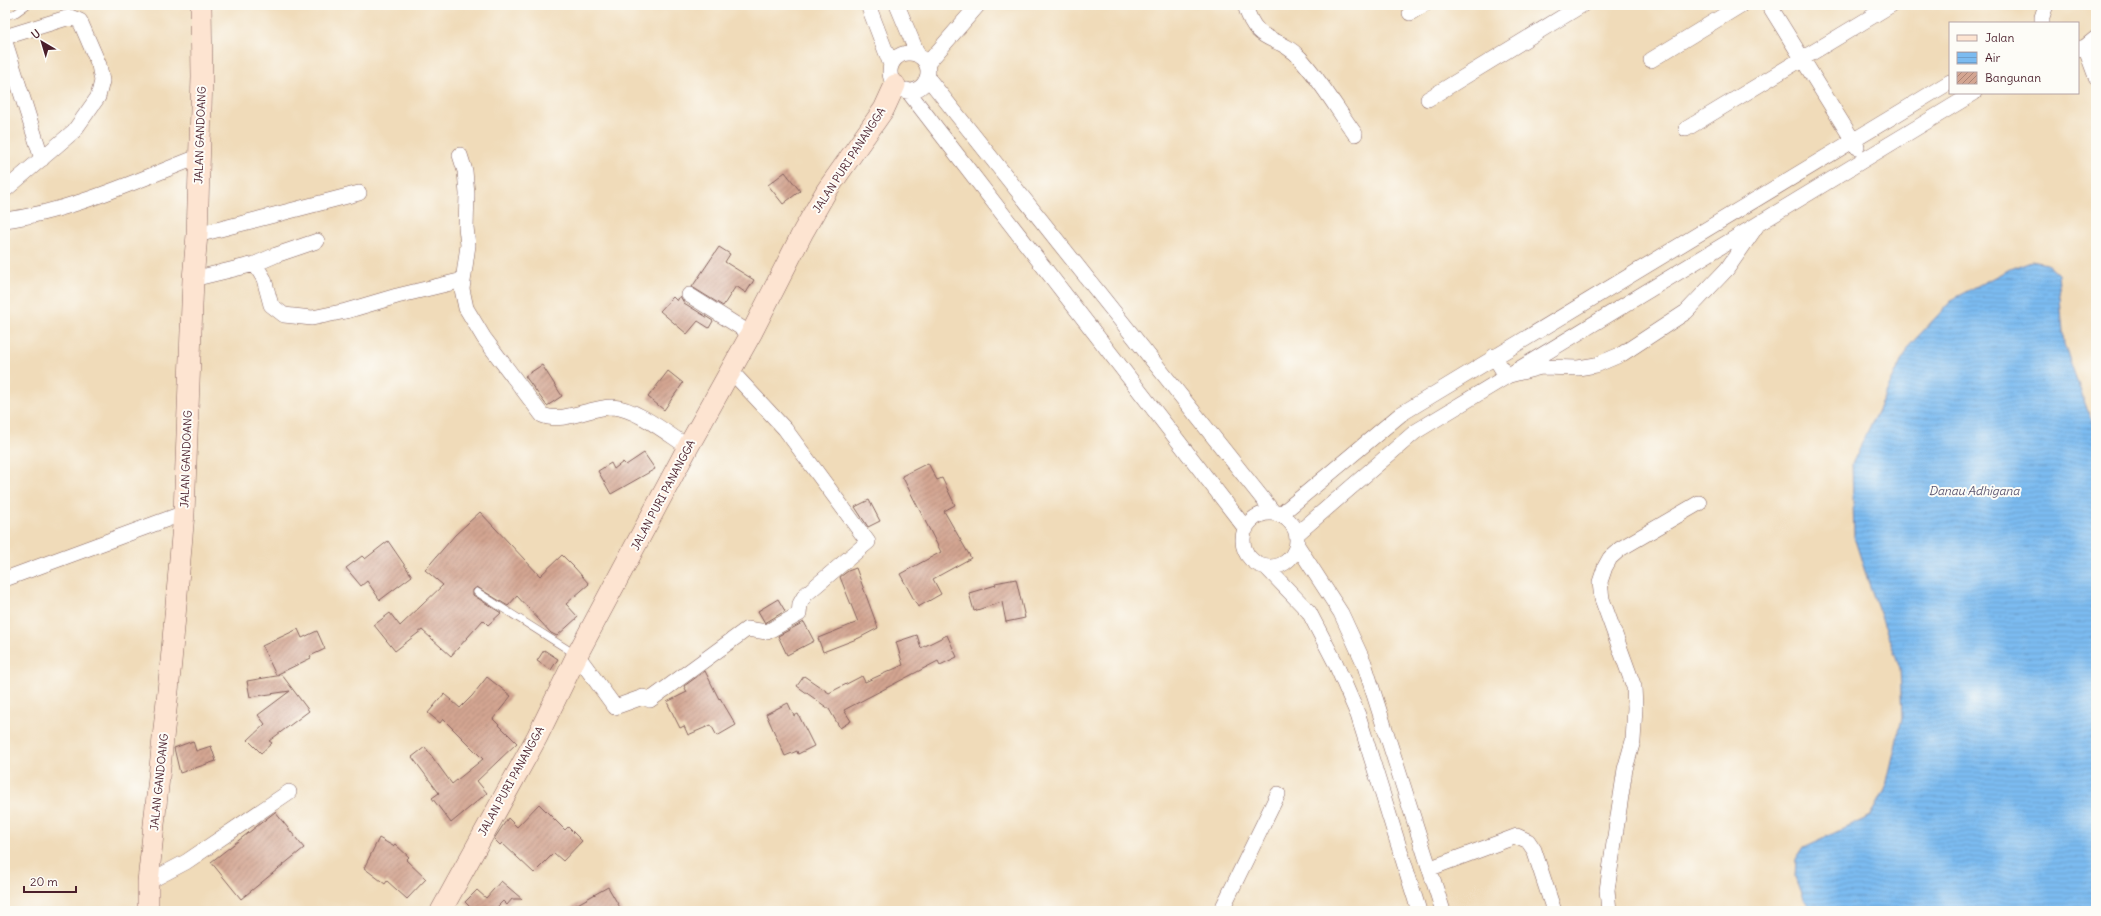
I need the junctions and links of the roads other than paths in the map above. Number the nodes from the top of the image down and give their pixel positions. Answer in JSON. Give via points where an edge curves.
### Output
{"nodes":[{"id":1,"x":27,"y":5,"type":"edge"},
{"id":2,"x":201,"y":5,"type":"edge"},
{"id":3,"x":868,"y":5,"type":"edge"},
{"id":4,"x":897,"y":5,"type":"edge"},
{"id":5,"x":978,"y":5,"type":"edge"},
{"id":6,"x":1245,"y":5,"type":"edge"},
{"id":7,"x":1423,"y":5,"type":"edge"},
{"id":8,"x":1582,"y":5,"type":"edge"},
{"id":9,"x":1741,"y":5,"type":"edge"},
{"id":10,"x":1769,"y":5,"type":"edge"},
{"id":11,"x":1891,"y":5,"type":"edge"},
{"id":12,"x":2046,"y":5,"type":"edge"},
{"id":13,"x":1410,"y":13,"type":"dead end"},
{"id":14,"x":5,"y":16,"type":"edge"},
{"id":15,"x":2042,"y":22,"type":"edge"},
{"id":16,"x":5,"y":37,"type":"edge"},
{"id":17,"x":5,"y":42,"type":"edge"},
{"id":18,"x":2086,"y":45,"type":"edge"},
{"id":19,"x":1802,"y":59,"type":"junction"},
{"id":20,"x":1651,"y":60,"type":"dead end"},
{"id":21,"x":924,"y":65,"type":"junction"},
{"id":22,"x":2096,"y":77,"type":"edge"},
{"id":23,"x":898,"y":80,"type":"junction"},
{"id":24,"x":1949,"y":83,"type":"edge"},
{"id":25,"x":1972,"y":94,"type":"edge"},
{"id":26,"x":1428,"y":99,"type":"dead end"},
{"id":27,"x":1686,"y":129,"type":"dead end"},
{"id":28,"x":1355,"y":134,"type":"dead end"},
{"id":29,"x":1852,"y":140,"type":"junction"},
{"id":30,"x":460,"y":155,"type":"dead end"},
{"id":31,"x":198,"y":157,"type":"junction"},
{"id":32,"x":42,"y":159,"type":"junction"},
{"id":33,"x":1863,"y":159,"type":"junction"},
{"id":34,"x":5,"y":190,"type":"edge"},
{"id":35,"x":359,"y":193,"type":"dead end"},
{"id":36,"x":5,"y":220,"type":"edge"},
{"id":37,"x":1758,"y":223,"type":"junction"},
{"id":38,"x":197,"y":235,"type":"junction"},
{"id":39,"x":317,"y":241,"type":"dead end"},
{"id":40,"x":255,"y":264,"type":"junction"},
{"id":41,"x":193,"y":279,"type":"junction"},
{"id":42,"x":463,"y":280,"type":"junction"},
{"id":43,"x":689,"y":295,"type":"dead end"},
{"id":44,"x":751,"y":334,"type":"junction"},
{"id":45,"x":1494,"y":356,"type":"junction"},
{"id":46,"x":731,"y":370,"type":"junction"},
{"id":47,"x":1506,"y":376,"type":"junction"},
{"id":48,"x":688,"y":447,"type":"junction"},
{"id":49,"x":1699,"y":503,"type":"dead end"},
{"id":50,"x":184,"y":513,"type":"junction"},
{"id":51,"x":1277,"y":514,"type":"junction"},
{"id":52,"x":1246,"y":529,"type":"junction"},
{"id":53,"x":1297,"y":539,"type":"junction"},
{"id":54,"x":1266,"y":567,"type":"junction"},
{"id":55,"x":5,"y":579,"type":"edge"},
{"id":56,"x":477,"y":592,"type":"dead end"},
{"id":57,"x":577,"y":655,"type":"junction"},
{"id":58,"x":289,"y":792,"type":"dead end"},
{"id":59,"x":1278,"y":794,"type":"dead end"},
{"id":60,"x":1431,"y":868,"type":"junction"},
{"id":61,"x":148,"y":882,"type":"junction"},
{"id":62,"x":1437,"y":887,"type":"junction"},
{"id":63,"x":1414,"y":892,"type":"junction"},
{"id":64,"x":148,"y":911,"type":"edge"},
{"id":65,"x":441,"y":911,"type":"edge"},
{"id":66,"x":1221,"y":911,"type":"edge"},
{"id":67,"x":1419,"y":911,"type":"edge"},
{"id":68,"x":1443,"y":911,"type":"edge"},
{"id":69,"x":1554,"y":911,"type":"edge"},
{"id":70,"x":1609,"y":911,"type":"edge"}],
"edges":[{"from":1,"to":14,"type":"lane","via":[[16,13]]},
{"from":2,"to":31,"type":"street","name":"JALAN GANDOANG","via":[[202,77]]},
{"from":3,"to":23,"type":"street"},
{"from":4,"to":21,"type":"street"},
{"from":5,"to":21,"type":"street"},
{"from":6,"to":28,"type":"street","via":[[1254,28],[1264,37],[1284,45],[1298,56],[1313,73]]},
{"from":7,"to":13,"type":"street"},
{"from":8,"to":26,"type":"street"},
{"from":9,"to":20,"type":"street"},
{"from":10,"to":19,"type":"street"},
{"from":11,"to":19,"type":"street"},
{"from":12,"to":15,"type":"street"},
{"from":16,"to":32,"type":"street","via":[[70,17],[76,18],[80,21],[99,65],[102,82],[98,98],[74,131]]},
{"from":17,"to":32,"type":"street"},
{"from":18,"to":22,"type":"street"},
{"from":19,"to":27,"type":"street"},
{"from":19,"to":29,"type":"street"},
{"from":21,"to":23,"type":"street","via":[[920,88]]},
{"from":21,"to":23,"type":"street","via":[[905,53],[894,60]]},
{"from":21,"to":51,"type":"street"},
{"from":23,"to":44,"type":"street","name":"JALAN PURI PANANGGA","via":[[884,109],[827,190]]},
{"from":23,"to":52,"type":"street"},
{"from":24,"to":29,"type":"street"},
{"from":25,"to":33,"type":"street"},
{"from":29,"to":33,"type":"street"},
{"from":29,"to":45,"type":"street"},
{"from":30,"to":42,"type":"street","via":[[465,171],[468,245]]},
{"from":31,"to":36,"type":"street","via":[[66,206]]},
{"from":31,"to":38,"type":"street","name":"JALAN GANDOANG"},
{"from":32,"to":34,"type":"street"},
{"from":33,"to":37,"type":"street"},
{"from":35,"to":38,"type":"street"},
{"from":37,"to":47,"type":"street"},
{"from":37,"to":47,"type":"street","via":[[1711,288],[1686,312],[1622,354],[1596,365],[1578,368],[1541,367]]},
{"from":38,"to":41,"type":"street","name":"JALAN GANDOANG"},
{"from":39,"to":40,"type":"street"},
{"from":40,"to":41,"type":"street"},
{"from":40,"to":42,"type":"street","via":[[264,279],[271,305],[284,315],[312,318]]},
{"from":41,"to":50,"type":"street","name":"JALAN GANDOANG"},
{"from":42,"to":48,"type":"street","via":[[466,308],[480,332],[542,415],[550,418],[613,407],[630,411]]},
{"from":43,"to":44,"type":"street"},
{"from":44,"to":46,"type":"street","name":"JALAN PURI PANANGGA"},
{"from":45,"to":47,"type":"street"},
{"from":45,"to":51,"type":"street","via":[[1401,414]]},
{"from":46,"to":48,"type":"street","name":"JALAN PURI PANANGGA"},
{"from":46,"to":57,"type":"street","via":[[785,429],[868,542],[805,595],[800,604],[799,614],[767,632],[747,629],[650,700],[643,697],[615,707]]},
{"from":47,"to":53,"type":"street","via":[[1415,432]]},
{"from":48,"to":57,"type":"street","name":"JALAN PURI PANANGGA"},
{"from":49,"to":70,"type":"street","via":[[1620,549],[1610,558],[1600,582],[1602,599],[1634,687],[1635,708],[1633,741],[1625,769],[1607,890]]},
{"from":50,"to":55,"type":"street"},
{"from":50,"to":61,"type":"street","name":"JALAN GANDOANG","via":[[171,669]]},
{"from":51,"to":52,"type":"street","via":[[1262,514],[1252,520]]},
{"from":51,"to":53,"type":"street","via":[[1292,524]]},
{"from":52,"to":54,"type":"street","via":[[1243,540],[1246,551],[1254,561]]},
{"from":53,"to":54,"type":"street","via":[[1293,555],[1286,562],[1276,567]]},
{"from":53,"to":60,"type":"street","via":[[1341,613],[1364,663]]},
{"from":54,"to":63,"type":"street","via":[[1309,612],[1335,662],[1358,715]]},
{"from":56,"to":57,"type":"lane"},
{"from":57,"to":65,"type":"street","name":"JALAN PURI PANANGGA","via":[[536,737]]},
{"from":58,"to":61,"type":"street","via":[[186,862]]},
{"from":59,"to":66,"type":"street"},
{"from":60,"to":62,"type":"street"},
{"from":60,"to":69,"type":"street","via":[[1517,836],[1528,841],[1534,850]]},
{"from":61,"to":64,"type":"street","name":"JALAN GANDOANG"},
{"from":62,"to":63,"type":"street"},
{"from":62,"to":68,"type":"street"},
{"from":63,"to":67,"type":"street"}]}
